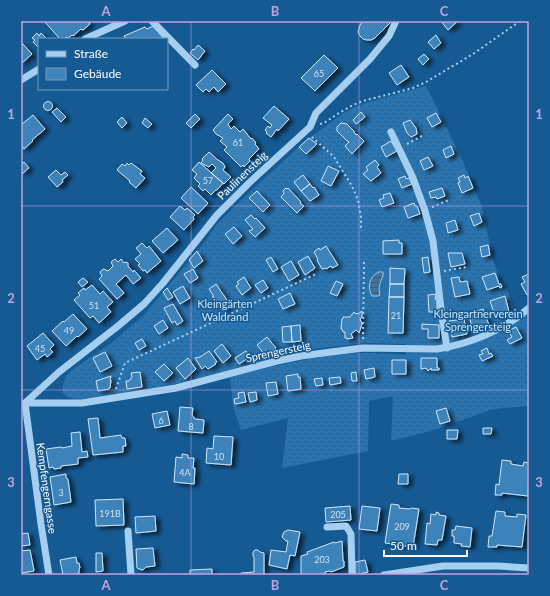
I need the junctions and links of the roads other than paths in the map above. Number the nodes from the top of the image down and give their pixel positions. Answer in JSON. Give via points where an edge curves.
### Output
{"nodes":[{"id":1,"x":125,"y":21,"type":"edge"},
{"id":2,"x":152,"y":21,"type":"edge"},
{"id":3,"x":396,"y":21,"type":"edge"},
{"id":4,"x":87,"y":38,"type":"edge"},
{"id":5,"x":194,"y":65,"type":"dead end"},
{"id":6,"x":38,"y":70,"type":"edge"},
{"id":7,"x":21,"y":80,"type":"edge"},
{"id":8,"x":391,"y":132,"type":"dead end"},
{"id":9,"x":529,"y":308,"type":"edge"},
{"id":10,"x":447,"y":348,"type":"junction"},
{"id":11,"x":23,"y":404,"type":"edge"},
{"id":12,"x":327,"y":527,"type":"dead end"},
{"id":13,"x":128,"y":531,"type":"dead end"},
{"id":14,"x":529,"y":568,"type":"edge"},
{"id":15,"x":49,"y":575,"type":"edge"},
{"id":16,"x":131,"y":575,"type":"edge"},
{"id":17,"x":352,"y":575,"type":"edge"},
{"id":18,"x":384,"y":575,"type":"edge"}],
"edges":[{"from":1,"to":4,"type":"street"},
{"from":2,"to":5,"type":"street"},
{"from":3,"to":11,"type":"street","name":"Paulinensteig","via":[[378,50],[316,113],[308,129],[217,215],[144,304]]},
{"from":6,"to":7,"type":"street"},
{"from":8,"to":10,"type":"street","via":[[425,210],[432,241]]},
{"from":9,"to":10,"type":"street","name":"Sprengersteig","via":[[483,336]]},
{"from":10,"to":11,"type":"street","name":"Sprengersteig","via":[[363,348],[302,356],[176,388],[82,403]]},
{"from":11,"to":15,"type":"street","name":"Kempfengerngasse"},
{"from":12,"to":17,"type":"street","via":[[346,526],[351,534]]},
{"from":13,"to":16,"type":"street"},
{"from":14,"to":18,"type":"street","via":[[443,566]]}]}
